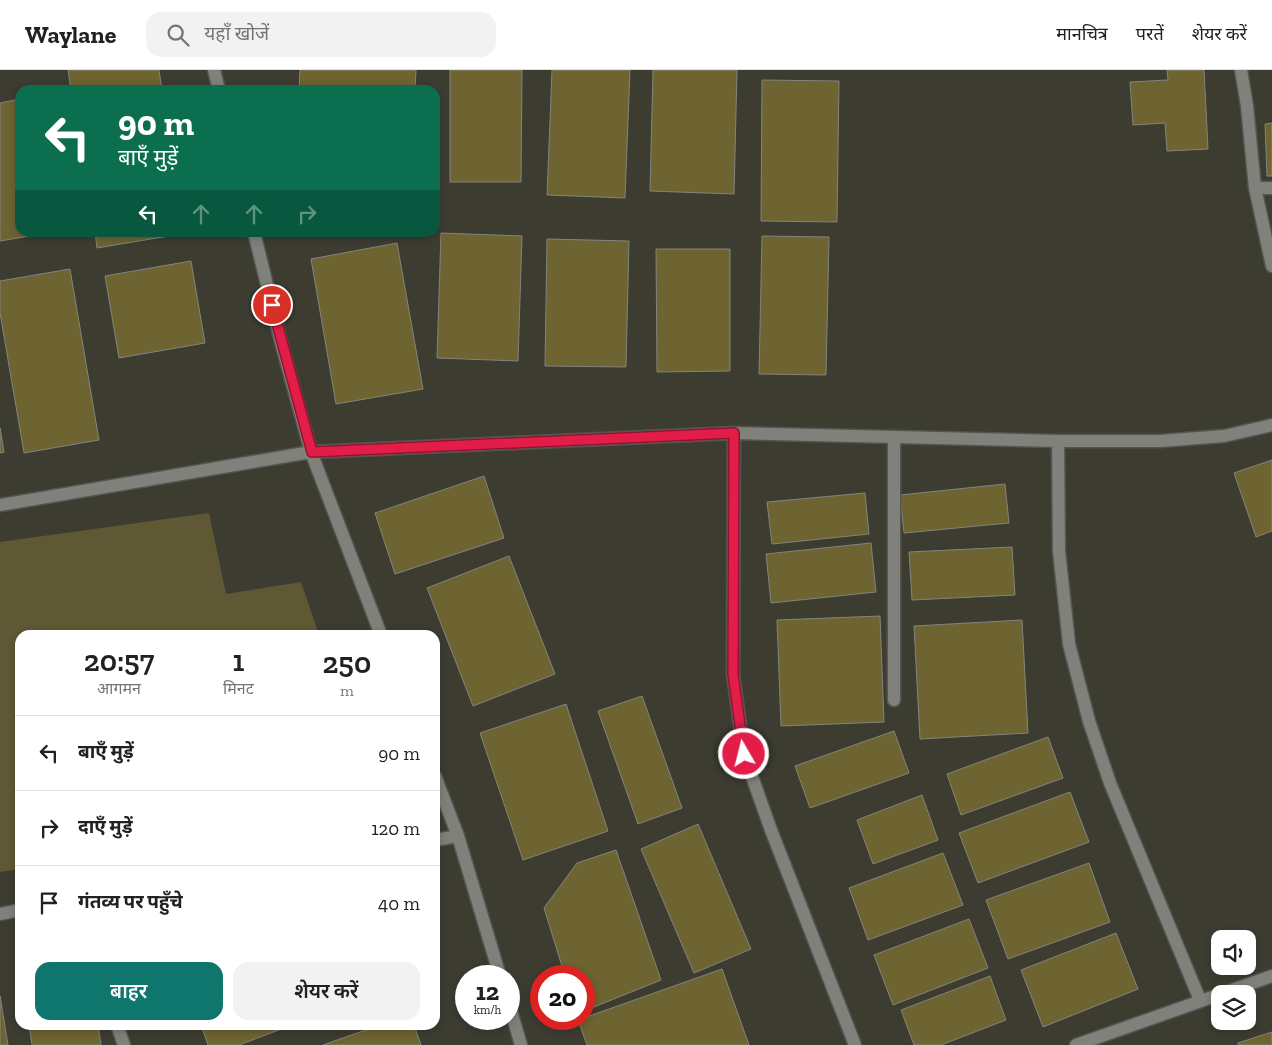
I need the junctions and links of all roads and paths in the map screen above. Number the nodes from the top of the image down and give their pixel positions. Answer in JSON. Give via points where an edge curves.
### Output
{"nodes":[{"id":1,"x":214,"y":70,"type":"edge"},
{"id":2,"x":1240,"y":70,"type":"edge"},
{"id":3,"x":218,"y":85,"type":"edge"},
{"id":4,"x":1255,"y":188,"type":"junction"},
{"id":5,"x":1272,"y":188,"type":"edge"},
{"id":6,"x":255,"y":237,"type":"edge"},
{"id":7,"x":1272,"y":266,"type":"edge"},
{"id":8,"x":1272,"y":425,"type":"edge"},
{"id":9,"x":734,"y":433,"type":"junction"},
{"id":10,"x":894,"y":437,"type":"junction"},
{"id":11,"x":1058,"y":442,"type":"junction"},
{"id":12,"x":312,"y":452,"type":"junction"},
{"id":13,"x":0,"y":505,"type":"edge"},
{"id":14,"x":379,"y":630,"type":"edge"},
{"id":15,"x":894,"y":700,"type":"dead end"},
{"id":16,"x":440,"y":789,"type":"edge"},
{"id":17,"x":458,"y":836,"type":"junction"},
{"id":18,"x":440,"y":839,"type":"edge"},
{"id":19,"x":15,"y":911,"type":"edge"},
{"id":20,"x":0,"y":914,"type":"edge"},
{"id":21,"x":497,"y":965,"type":"edge"},
{"id":22,"x":1272,"y":976,"type":"edge"},
{"id":23,"x":1200,"y":1000,"type":"junction"},
{"id":24,"x":118,"y":1030,"type":"edge"},
{"id":25,"x":517,"y":1030,"type":"edge"},
{"id":26,"x":124,"y":1045,"type":"edge"},
{"id":27,"x":521,"y":1045,"type":"edge"},
{"id":28,"x":856,"y":1045,"type":"edge"},
{"id":29,"x":1076,"y":1045,"type":"edge"}],
"edges":[{"from":1,"to":3,"type":"street"},
{"from":2,"to":4,"type":"street"},
{"from":4,"to":5,"type":"street"},
{"from":4,"to":7,"type":"street"},
{"from":6,"to":12,"type":"street"},
{"from":8,"to":11,"type":"street","via":[[1215,437]]},
{"from":9,"to":10,"type":"street"},
{"from":9,"to":12,"type":"street"},
{"from":9,"to":28,"type":"street","via":[[733,674],[744,754]]},
{"from":10,"to":11,"type":"street"},
{"from":10,"to":15,"type":"street"},
{"from":11,"to":23,"type":"street","via":[[1059,551],[1069,644],[1089,721],[1110,783]]},
{"from":12,"to":13,"type":"street"},
{"from":12,"to":14,"type":"street"},
{"from":16,"to":17,"type":"street"},
{"from":17,"to":18,"type":"street"},
{"from":17,"to":21,"type":"street"},
{"from":19,"to":20,"type":"street"},
{"from":22,"to":23,"type":"street"},
{"from":23,"to":29,"type":"street"},
{"from":24,"to":26,"type":"street"},
{"from":25,"to":27,"type":"street"}]}
